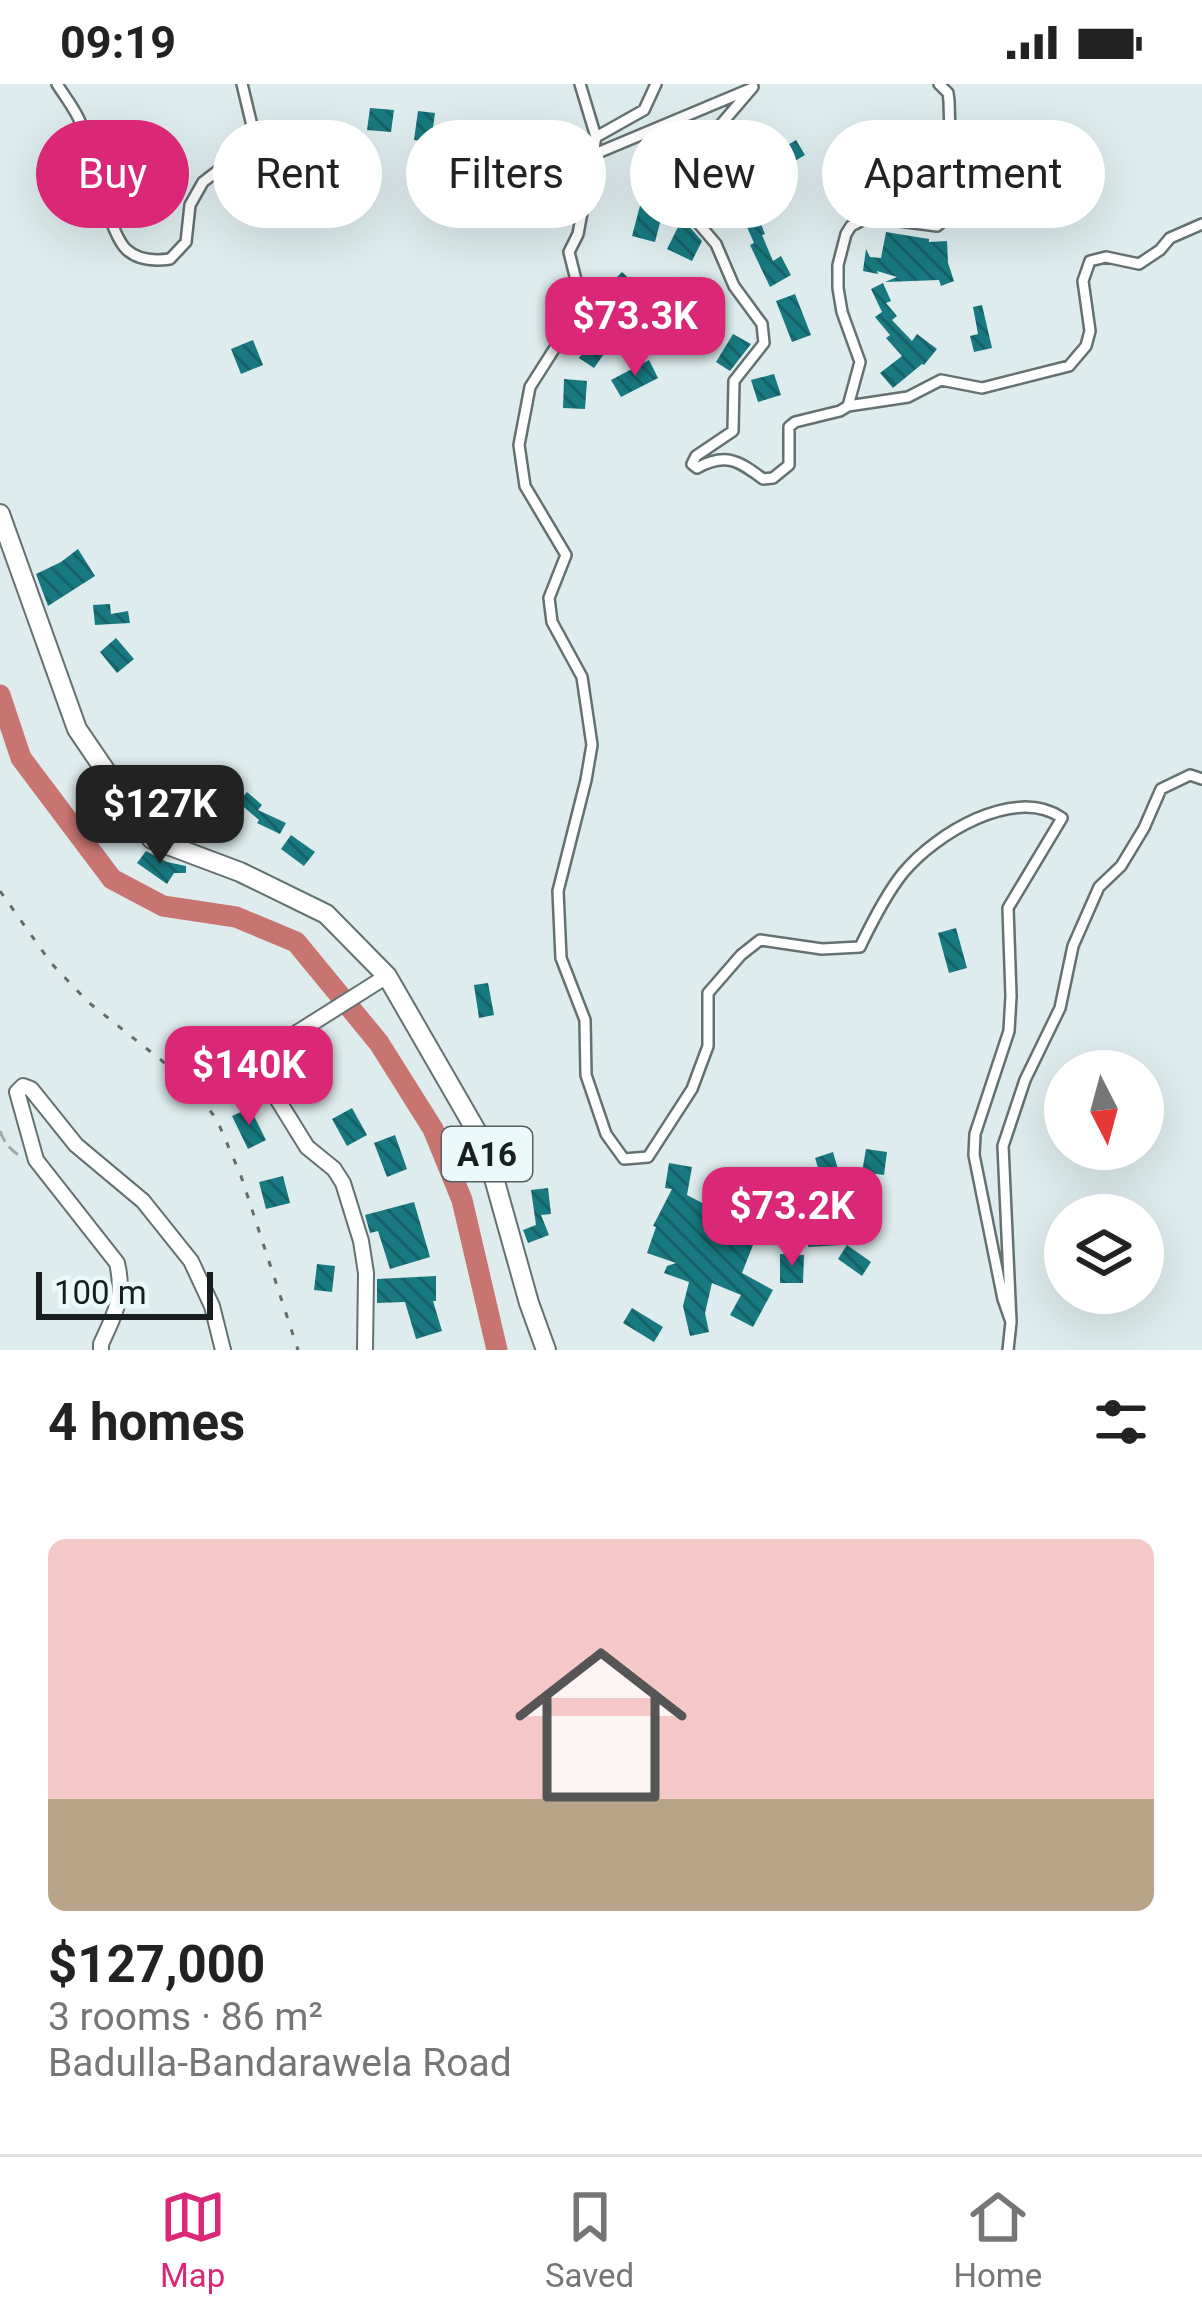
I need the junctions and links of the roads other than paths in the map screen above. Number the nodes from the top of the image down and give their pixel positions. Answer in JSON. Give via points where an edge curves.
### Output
{"nodes":[{"id":1,"x":56,"y":84,"type":"edge"},
{"id":2,"x":242,"y":84,"type":"edge"},
{"id":3,"x":580,"y":84,"type":"edge"},
{"id":4,"x":656,"y":84,"type":"edge"},
{"id":5,"x":939,"y":84,"type":"edge"},
{"id":6,"x":755,"y":86,"type":"edge"},
{"id":7,"x":591,"y":120,"type":"edge"},
{"id":8,"x":606,"y":131,"type":"edge"},
{"id":9,"x":606,"y":149,"type":"edge"},
{"id":10,"x":1202,"y":224,"type":"edge"},
{"id":11,"x":579,"y":228,"type":"edge"},
{"id":12,"x":848,"y":406,"type":"junction"},
{"id":13,"x":0,"y":514,"type":"edge"},
{"id":14,"x":1202,"y":779,"type":"edge"},
{"id":15,"x":386,"y":976,"type":"junction"},
{"id":16,"x":1011,"y":1322,"type":"junction"},
{"id":17,"x":101,"y":1350,"type":"edge"},
{"id":18,"x":223,"y":1350,"type":"edge"},
{"id":19,"x":364,"y":1350,"type":"edge"},
{"id":20,"x":546,"y":1350,"type":"edge"},
{"id":21,"x":1008,"y":1350,"type":"edge"}],
"edges":[{"from":1,"to":2,"type":"street","via":[[80,119],[120,240],[154,261],[170,260],[186,242],[190,205],[203,182],[254,134]]},
{"from":3,"to":7,"type":"street"},
{"from":4,"to":8,"type":"street","via":[[644,110]]},
{"from":5,"to":12,"type":"street","via":[[949,101],[949,216],[937,226],[869,218],[846,234],[838,288],[860,362]]},
{"from":6,"to":9,"type":"street"},
{"from":6,"to":12,"type":"street","via":[[699,150],[686,190],[687,210],[716,244],[762,324],[764,343],[734,381],[733,431],[692,464],[737,460],[773,478],[789,465],[795,422]]},
{"from":10,"to":12,"type":"street","via":[[1138,264],[1090,261],[1083,281],[1090,331],[1069,366],[982,388],[941,380],[908,397]]},
{"from":11,"to":16,"type":"street","via":[[569,252],[577,307],[530,387],[519,445],[524,486],[566,555],[550,610],[582,677],[592,745],[558,891],[561,958],[585,1020],[586,1075],[606,1135],[624,1159],[648,1157],[692,1089],[708,1046],[708,993],[760,940],[860,947],[904,872],[954,830],[1014,806],[1051,810],[1062,818],[1008,908],[1009,1031],[975,1134]]},
{"from":13,"to":15,"type":"highway","number":"A16","via":[[76,729],[152,839],[326,914]]},
{"from":14,"to":16,"type":"street","via":[[1190,775],[1161,789],[1120,866],[1099,887],[1073,946],[1060,1008],[1025,1080],[1004,1146]]},
{"from":15,"to":19,"type":"street","via":[[264,1060],[265,1079],[307,1147],[343,1183],[366,1273]]},
{"from":15,"to":20,"type":"highway","number":"A16","via":[[485,1146]]},
{"from":16,"to":21,"type":"street"},
{"from":17,"to":18,"type":"street","via":[[118,1306],[117,1263],[36,1160],[17,1092],[23,1086],[143,1201],[191,1261]]}]}
